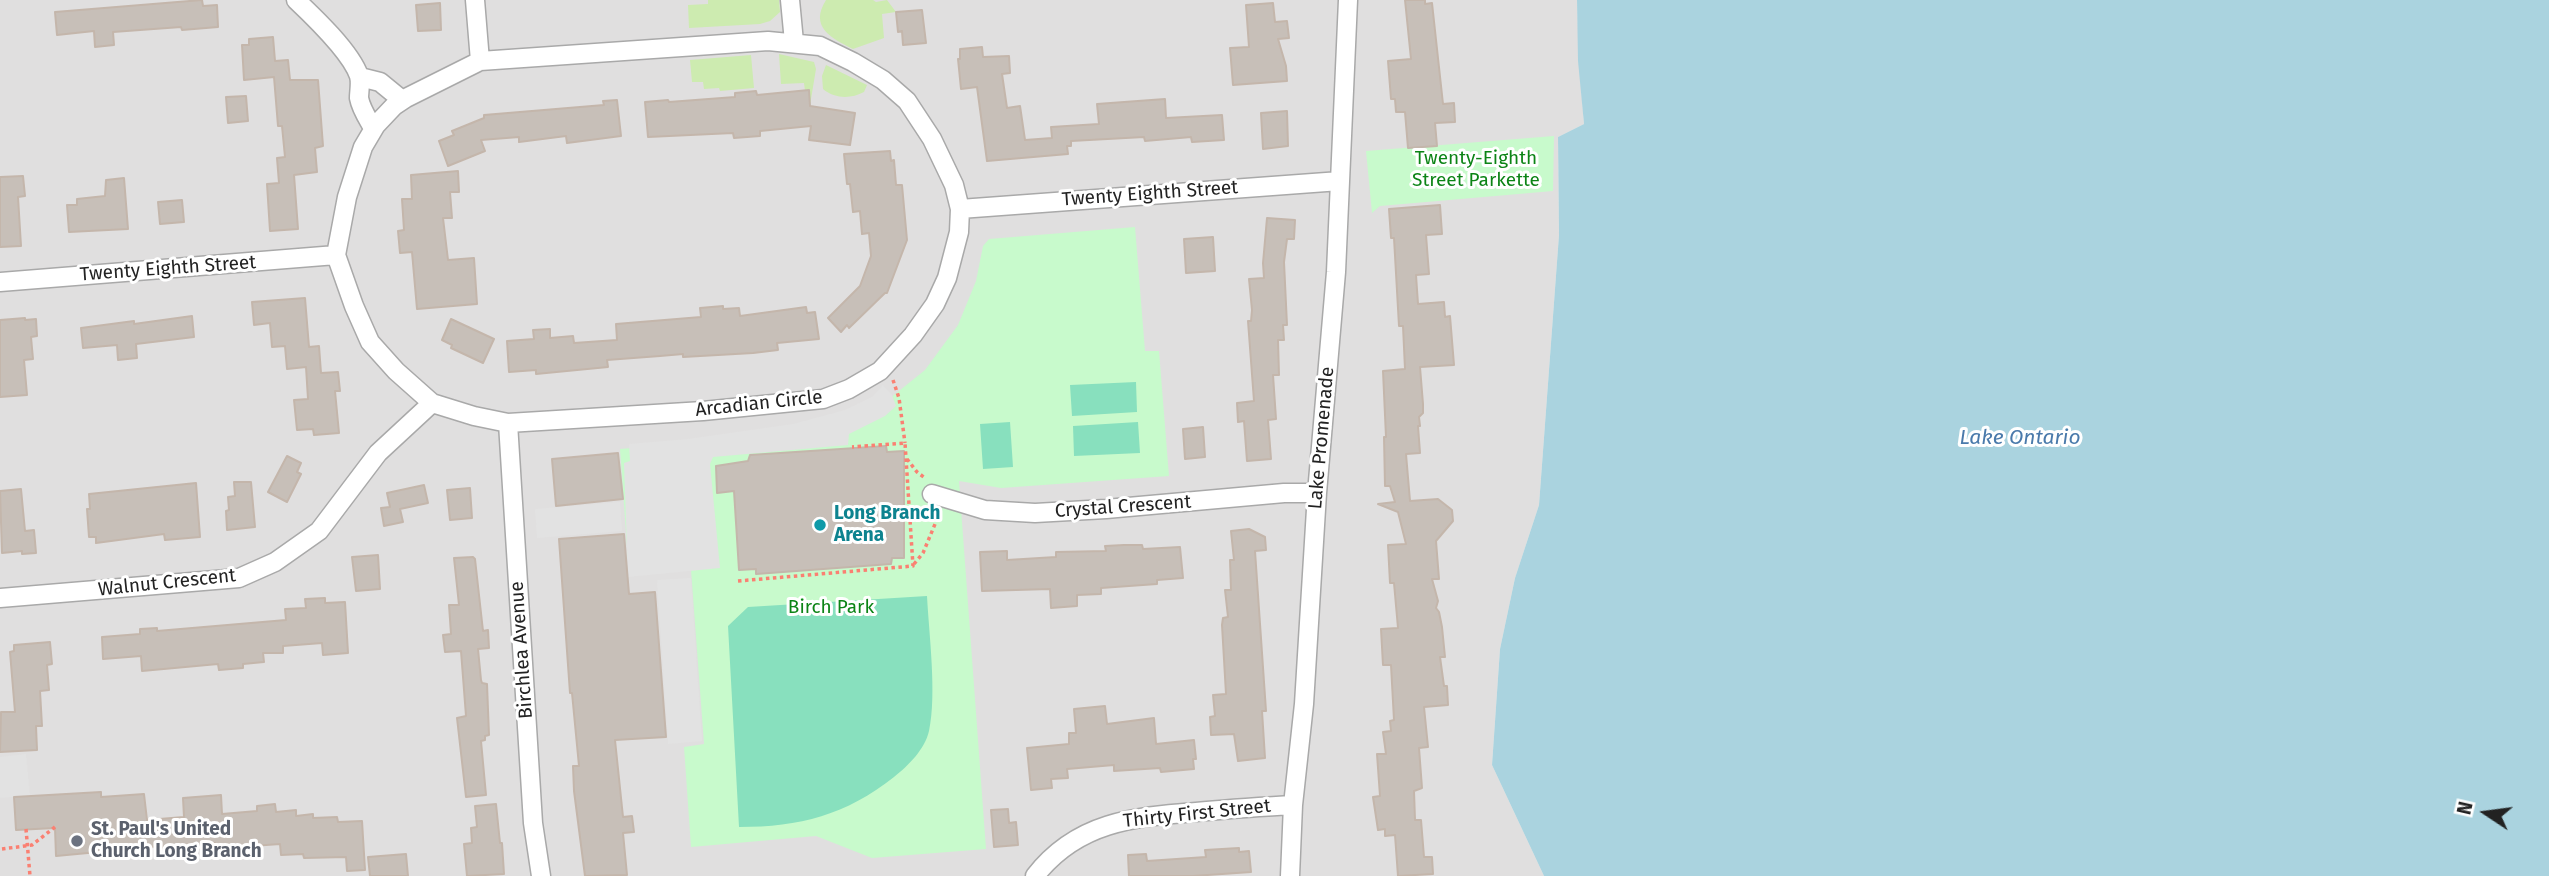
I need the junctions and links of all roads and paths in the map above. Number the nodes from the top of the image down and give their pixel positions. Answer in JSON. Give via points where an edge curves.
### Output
{"nodes":[{"id":1,"x":296,"y":0,"type":"edge"},
{"id":2,"x":475,"y":0,"type":"edge"},
{"id":3,"x":790,"y":0,"type":"edge"},
{"id":4,"x":1348,"y":0,"type":"edge"},
{"id":5,"x":794,"y":42,"type":"junction"},
{"id":6,"x":480,"y":61,"type":"junction"},
{"id":7,"x":360,"y":77,"type":"junction"},
{"id":8,"x":402,"y":100,"type":"junction"},
{"id":9,"x":373,"y":128,"type":"junction"},
{"id":10,"x":1340,"y":181,"type":"junction"},
{"id":11,"x":960,"y":209,"type":"junction"},
{"id":12,"x":336,"y":255,"type":"junction"},
{"id":13,"x":0,"y":282,"type":"edge"},
{"id":14,"x":888,"y":364,"type":"junction"},
{"id":15,"x":432,"y":403,"type":"junction"},
{"id":16,"x":508,"y":423,"type":"junction"},
{"id":17,"x":905,"y":443,"type":"junction"},
{"id":18,"x":852,"y":447,"type":"dead end"},
{"id":19,"x":906,"y":457,"type":"junction"},
{"id":20,"x":1317,"y":493,"type":"junction"},
{"id":21,"x":938,"y":496,"type":"junction"},
{"id":22,"x":913,"y":566,"type":"junction"},
{"id":23,"x":738,"y":581,"type":"dead end"},
{"id":24,"x":0,"y":598,"type":"edge"},
{"id":25,"x":1293,"y":805,"type":"junction"},
{"id":26,"x":55,"y":827,"type":"dead end"},
{"id":27,"x":26,"y":830,"type":"dead end"},
{"id":28,"x":27,"y":846,"type":"junction"},
{"id":29,"x":2,"y":849,"type":"dead end"},
{"id":30,"x":30,"y":876,"type":"edge"},
{"id":31,"x":541,"y":876,"type":"edge"},
{"id":32,"x":1035,"y":876,"type":"edge"},
{"id":33,"x":1290,"y":876,"type":"edge"}],
"edges":[{"from":1,"to":7,"type":"street","via":[[340,47]]},
{"from":2,"to":6,"type":"street"},
{"from":3,"to":5,"type":"street"},
{"from":4,"to":10,"type":"street","name":"Lake Promenade"},
{"from":5,"to":6,"type":"street","name":"Arcadian Circle"},
{"from":5,"to":11,"type":"street","name":"Arcadian Circle","via":[[820,46],[853,61],[907,101],[932,139]]},
{"from":6,"to":8,"type":"street","name":"Arcadian Circle"},
{"from":7,"to":8,"type":"street","via":[[387,85]]},
{"from":7,"to":9,"type":"street","via":[[359,98]]},
{"from":8,"to":9,"type":"street","name":"Arcadian Circle"},
{"from":9,"to":12,"type":"street","name":"Arcadian Circle","via":[[354,171]]},
{"from":10,"to":11,"type":"street","name":"Twenty Eighth Street"},
{"from":10,"to":20,"type":"street","name":"Lake Promenade"},
{"from":11,"to":14,"type":"street","name":"Arcadian Circle","via":[[947,278],[935,304]]},
{"from":12,"to":13,"type":"street","name":"Twenty Eighth Street"},
{"from":12,"to":15,"type":"street","name":"Arcadian Circle","via":[[370,342]]},
{"from":14,"to":16,"type":"street","name":"Arcadian Circle","via":[[849,389],[823,399]]},
{"from":14,"to":17,"type":"path","via":[[899,398]]},
{"from":15,"to":16,"type":"street","name":"Arcadian Circle"},
{"from":15,"to":24,"type":"street","name":"Walnut Crescent","via":[[379,453],[319,531],[275,562],[239,578]]},
{"from":16,"to":31,"type":"street","name":"Birchlea Avenue","via":[[533,818]]},
{"from":17,"to":18,"type":"path"},
{"from":17,"to":19,"type":"path"},
{"from":19,"to":21,"type":"path"},
{"from":19,"to":22,"type":"path"},
{"from":20,"to":21,"type":"street","name":"Crystal Crescent","via":[[1035,513],[985,510]]},
{"from":20,"to":25,"type":"street","name":"Lake Promenade"},
{"from":21,"to":22,"type":"path","via":[[923,553]]},
{"from":22,"to":23,"type":"path"},
{"from":25,"to":32,"type":"street","name":"Thirty First Street","via":[[1145,816],[1111,823],[1072,842]]},
{"from":25,"to":33,"type":"street","name":"Lake Promenade"},
{"from":26,"to":28,"type":"path"},
{"from":27,"to":28,"type":"path"},
{"from":28,"to":29,"type":"path"},
{"from":28,"to":30,"type":"path"}]}
